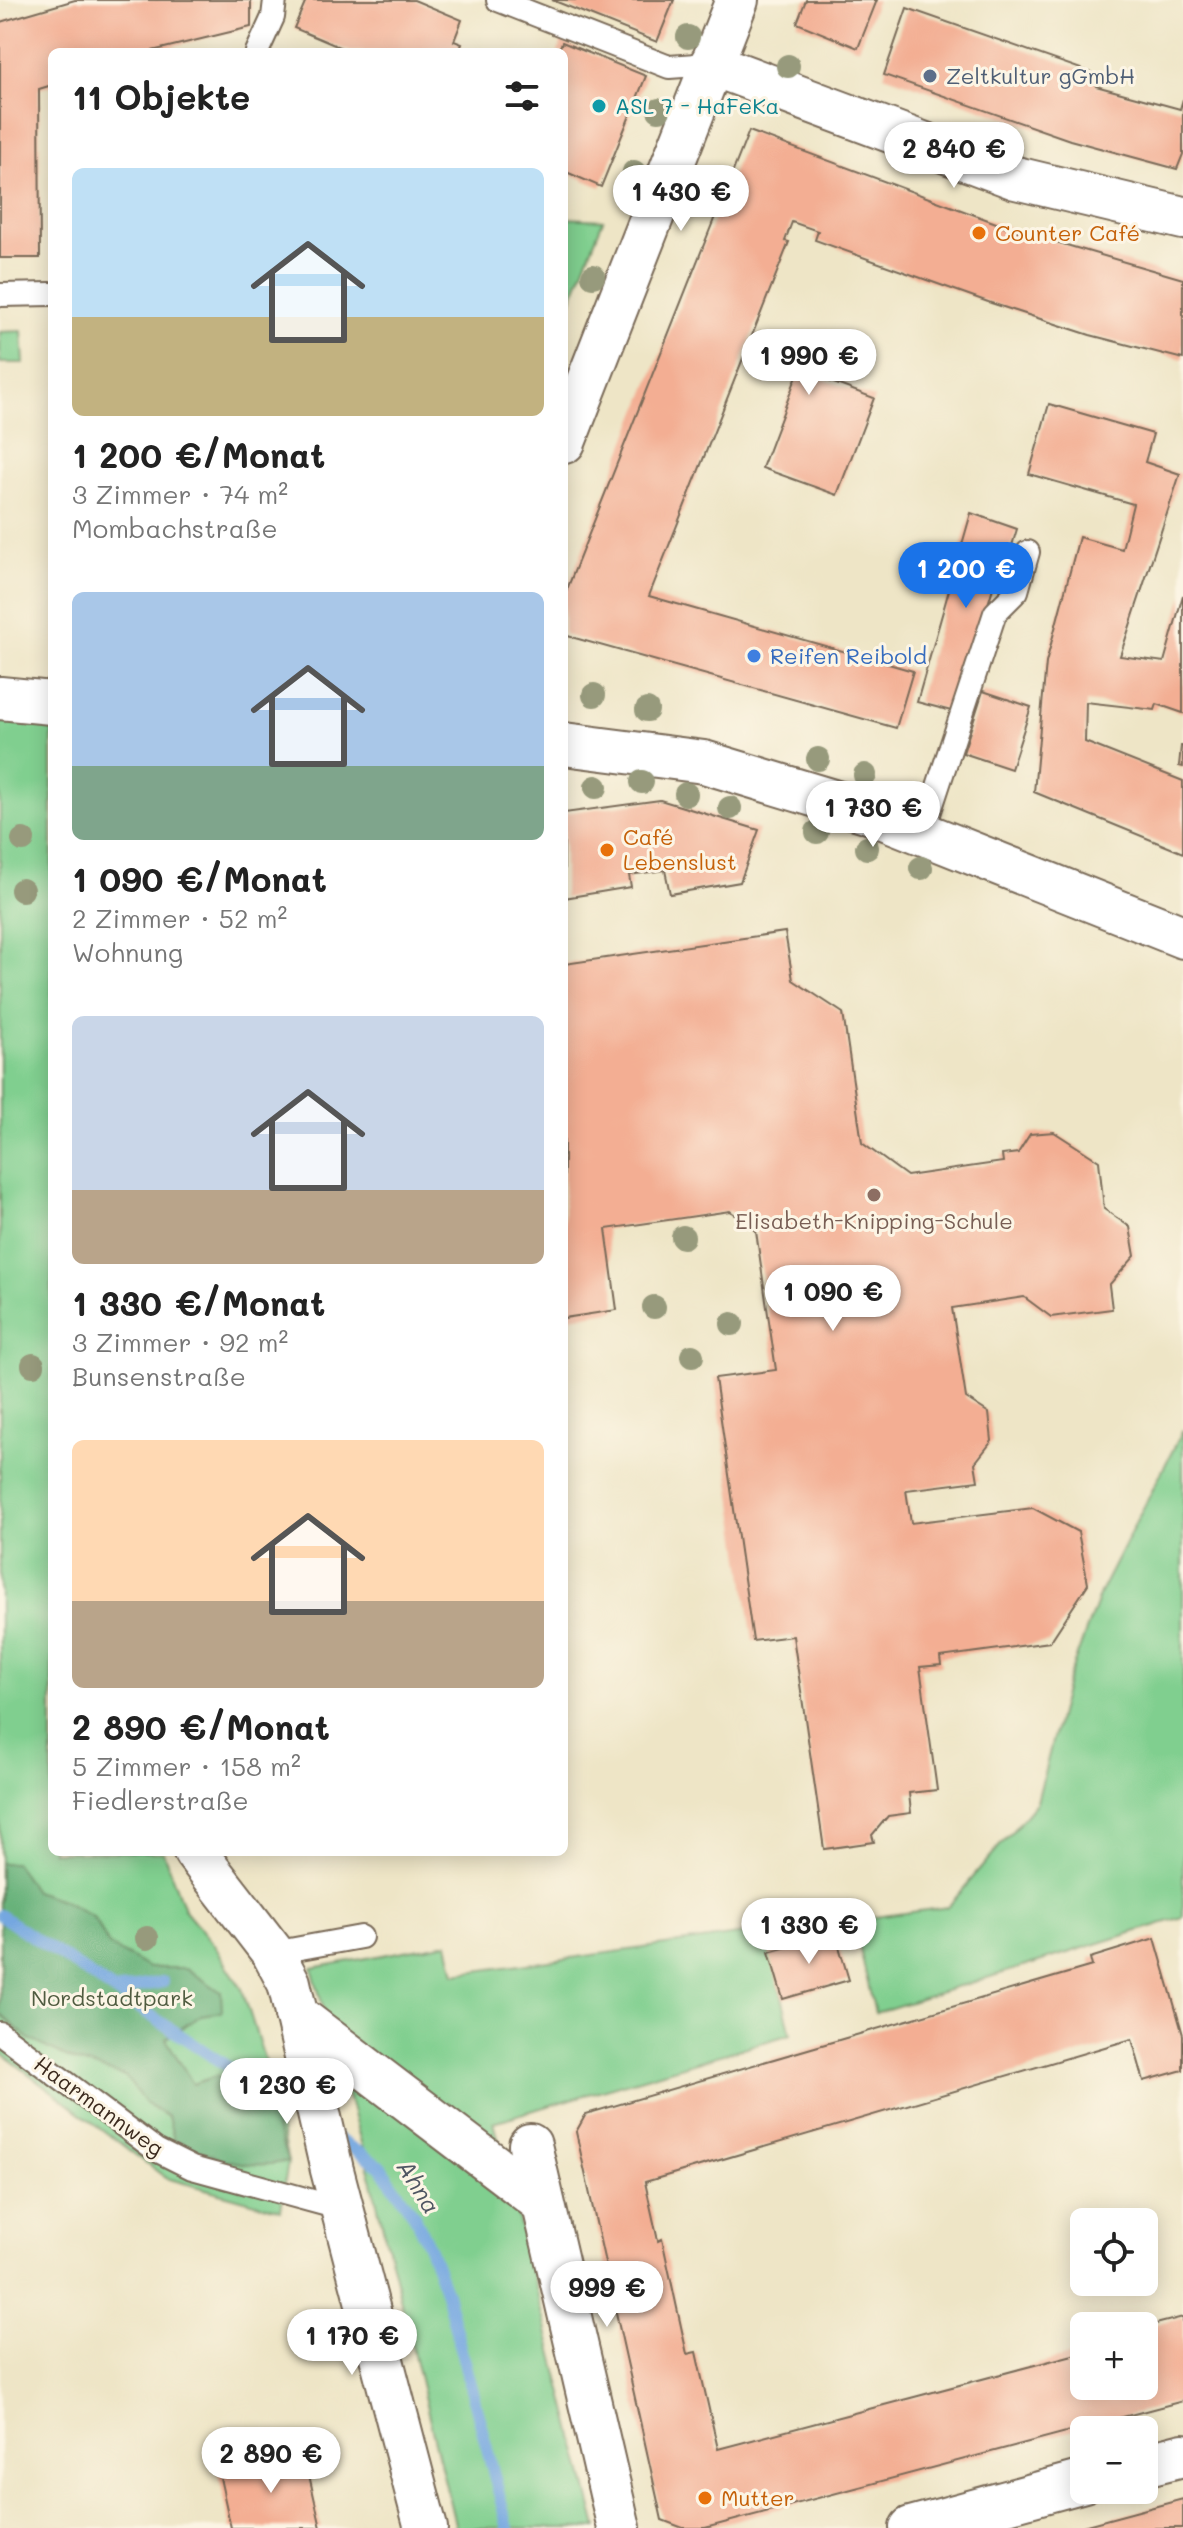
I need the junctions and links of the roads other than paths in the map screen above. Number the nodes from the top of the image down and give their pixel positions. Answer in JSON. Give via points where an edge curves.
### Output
{"nodes":[{"id":1,"x":275,"y":0,"type":"edge"},
{"id":2,"x":498,"y":0,"type":"edge"},
{"id":3,"x":737,"y":0,"type":"edge"},
{"id":4,"x":259,"y":48,"type":"edge"},
{"id":5,"x":711,"y":64,"type":"junction"},
{"id":6,"x":1183,"y":218,"type":"edge"},
{"id":7,"x":48,"y":294,"type":"edge"},
{"id":8,"x":0,"y":295,"type":"edge"},
{"id":9,"x":568,"y":432,"type":"edge"},
{"id":10,"x":1028,"y":552,"type":"dead end"},
{"id":11,"x":0,"y":698,"type":"edge"},
{"id":12,"x":48,"y":703,"type":"edge"},
{"id":13,"x":568,"y":745,"type":"edge"},
{"id":14,"x":923,"y":832,"type":"junction"},
{"id":15,"x":1183,"y":937,"type":"edge"},
{"id":16,"x":198,"y":1856,"type":"edge"},
{"id":17,"x":361,"y":1937,"type":"dead end"},
{"id":18,"x":273,"y":1953,"type":"junction"},
{"id":19,"x":296,"y":2015,"type":"junction"},
{"id":20,"x":0,"y":2033,"type":"edge"},
{"id":21,"x":530,"y":2145,"type":"dead end"},
{"id":22,"x":337,"y":2189,"type":"junction"},
{"id":23,"x":543,"y":2203,"type":"junction"},
{"id":24,"x":1183,"y":2455,"type":"edge"},
{"id":25,"x":1158,"y":2461,"type":"edge"},
{"id":26,"x":1070,"y":2485,"type":"edge"},
{"id":27,"x":426,"y":2528,"type":"edge"},
{"id":28,"x":619,"y":2528,"type":"edge"},
{"id":29,"x":911,"y":2528,"type":"edge"}],
"edges":[{"from":1,"to":4,"type":"lane"},
{"from":2,"to":5,"type":"lane","via":[[669,67]]},
{"from":3,"to":5,"type":"street"},
{"from":5,"to":6,"type":"street","via":[[1016,178]]},
{"from":5,"to":9,"type":"street"},
{"from":7,"to":8,"type":"lane"},
{"from":10,"to":14,"type":"lane","via":[[1017,591],[995,613]]},
{"from":11,"to":12,"type":"street"},
{"from":13,"to":14,"type":"street","via":[[704,762]]},
{"from":14,"to":15,"type":"street"},
{"from":16,"to":18,"type":"street"},
{"from":17,"to":18,"type":"lane"},
{"from":18,"to":19,"type":"street","via":[[289,1983]]},
{"from":19,"to":22,"type":"street"},
{"from":19,"to":23,"type":"street"},
{"from":20,"to":22,"type":"lane","name":"Haarmannweg","via":[[156,2150],[192,2168]]},
{"from":21,"to":23,"type":"street"},
{"from":22,"to":27,"type":"street"},
{"from":23,"to":28,"type":"street"},
{"from":24,"to":25,"type":"street"},
{"from":26,"to":29,"type":"street"}]}
